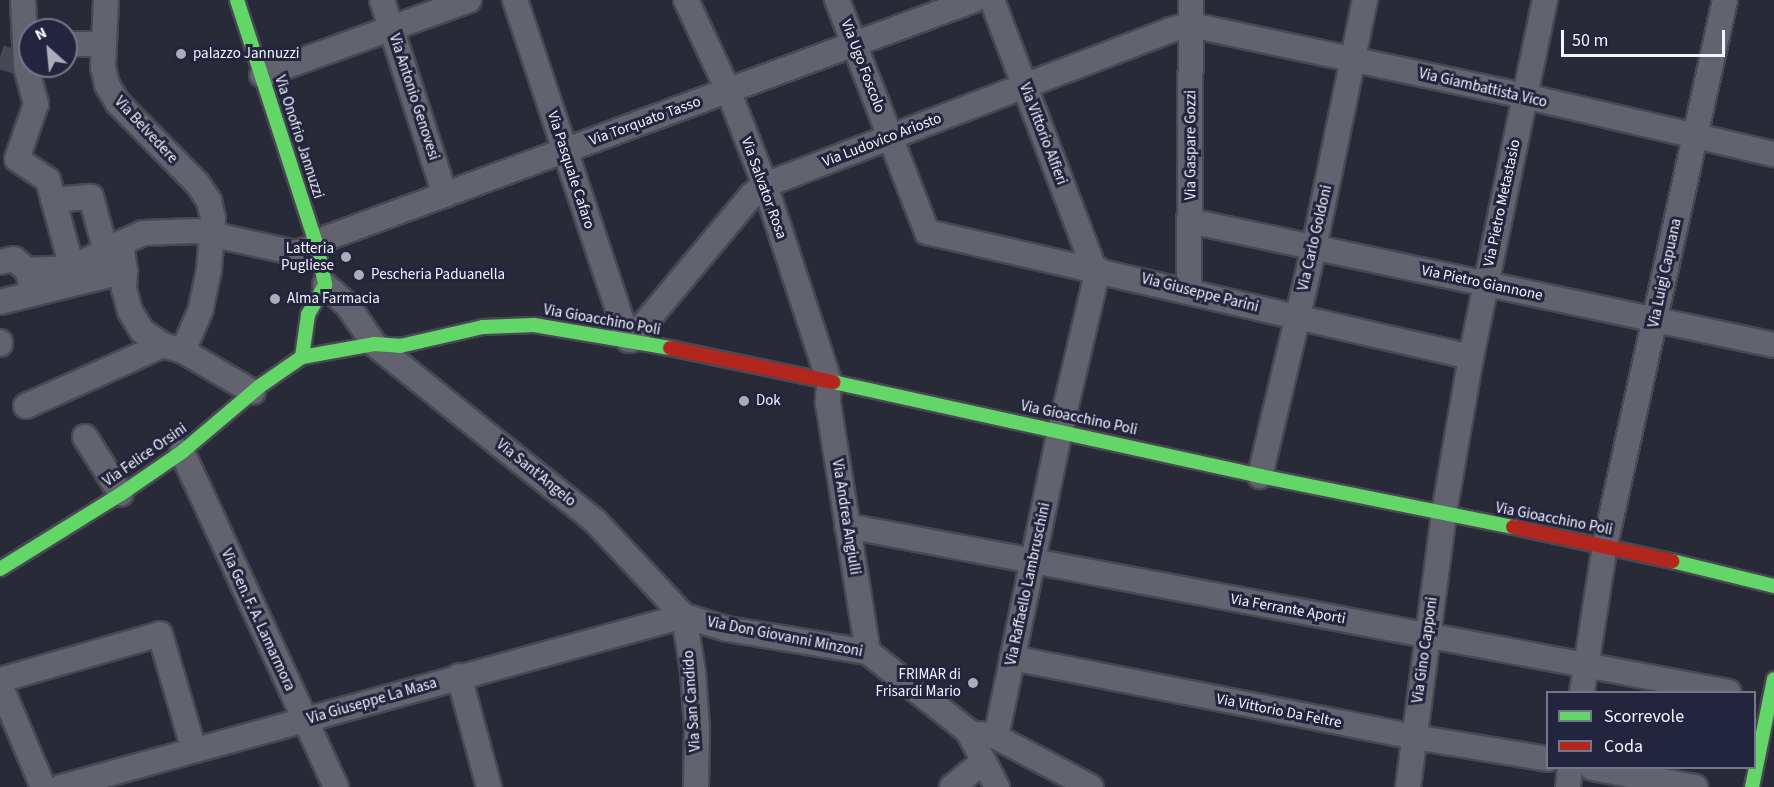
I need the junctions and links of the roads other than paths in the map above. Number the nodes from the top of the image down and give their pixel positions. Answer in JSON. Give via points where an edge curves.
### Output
{"nodes":[{"id":1,"x":23,"y":0,"type":"edge"},
{"id":2,"x":106,"y":0,"type":"edge"},
{"id":3,"x":237,"y":0,"type":"edge"},
{"id":4,"x":382,"y":0,"type":"edge"},
{"id":5,"x":469,"y":0,"type":"edge"},
{"id":6,"x":515,"y":0,"type":"edge"},
{"id":7,"x":686,"y":0,"type":"edge"},
{"id":8,"x":837,"y":0,"type":"edge"},
{"id":9,"x":974,"y":0,"type":"edge"},
{"id":10,"x":992,"y":0,"type":"edge"},
{"id":11,"x":1191,"y":0,"type":"edge"},
{"id":12,"x":1365,"y":0,"type":"edge"},
{"id":13,"x":1545,"y":0,"type":"edge"},
{"id":14,"x":1725,"y":0,"type":"edge"},
{"id":15,"x":24,"y":18,"type":"edge"},
{"id":16,"x":1191,"y":25,"type":"junction"},
{"id":17,"x":391,"y":28,"type":"junction"},
{"id":18,"x":78,"y":44,"type":"edge"},
{"id":19,"x":104,"y":44,"type":"junction"},
{"id":20,"x":854,"y":44,"type":"junction"},
{"id":21,"x":1353,"y":59,"type":"junction"},
{"id":22,"x":262,"y":75,"type":"junction"},
{"id":23,"x":30,"y":78,"type":"edge"},
{"id":24,"x":1025,"y":85,"type":"junction"},
{"id":25,"x":728,"y":90,"type":"junction"},
{"id":26,"x":1524,"y":96,"type":"junction"},
{"id":27,"x":891,"y":137,"type":"junction"},
{"id":28,"x":1693,"y":138,"type":"junction"},
{"id":29,"x":564,"y":150,"type":"junction"},
{"id":30,"x":1774,"y":154,"type":"edge"},
{"id":31,"x":8,"y":160,"type":"edge"},
{"id":32,"x":765,"y":185,"type":"junction"},
{"id":33,"x":446,"y":195,"type":"junction"},
{"id":34,"x":53,"y":200,"type":"junction"},
{"id":35,"x":1190,"y":221,"type":"junction"},
{"id":36,"x":927,"y":232,"type":"joint"},
{"id":37,"x":213,"y":236,"type":"junction"},
{"id":38,"x":317,"y":244,"type":"junction"},
{"id":39,"x":114,"y":248,"type":"junction"},
{"id":40,"x":1314,"y":248,"type":"junction"},
{"id":41,"x":0,"y":262,"type":"edge"},
{"id":42,"x":72,"y":268,"type":"junction"},
{"id":43,"x":1096,"y":269,"type":"junction"},
{"id":44,"x":125,"y":271,"type":"junction"},
{"id":45,"x":30,"y":281,"type":"junction"},
{"id":46,"x":1485,"y":283,"type":"junction"},
{"id":47,"x":325,"y":285,"type":"junction"},
{"id":48,"x":1189,"y":290,"type":"junction"},
{"id":49,"x":0,"y":302,"type":"edge"},
{"id":50,"x":1296,"y":317,"type":"junction"},
{"id":51,"x":1654,"y":320,"type":"junction"},
{"id":52,"x":630,"y":340,"type":"junction"},
{"id":53,"x":374,"y":344,"type":"junction"},
{"id":54,"x":1774,"y":345,"type":"edge"},
{"id":55,"x":173,"y":348,"type":"junction"},
{"id":56,"x":302,"y":357,"type":"junction"},
{"id":57,"x":1471,"y":357,"type":"junction"},
{"id":58,"x":829,"y":381,"type":"junction"},
{"id":59,"x":253,"y":392,"type":"junction"},
{"id":60,"x":26,"y":406,"type":"dead end"},
{"id":61,"x":1059,"y":430,"type":"junction"},
{"id":62,"x":86,"y":437,"type":"dead end"},
{"id":63,"x":182,"y":452,"type":"junction"},
{"id":64,"x":1260,"y":476,"type":"junction"},
{"id":65,"x":121,"y":494,"type":"junction"},
{"id":66,"x":1444,"y":513,"type":"junction"},
{"id":67,"x":847,"y":526,"type":"junction"},
{"id":68,"x":1605,"y":545,"type":"junction"},
{"id":69,"x":1032,"y":562,"type":"junction"},
{"id":70,"x":0,"y":569,"type":"edge"},
{"id":71,"x":1774,"y":586,"type":"edge"},
{"id":72,"x":684,"y":616,"type":"junction"},
{"id":73,"x":1426,"y":635,"type":"junction"},
{"id":74,"x":868,"y":652,"type":"junction"},
{"id":75,"x":1012,"y":658,"type":"junction"},
{"id":76,"x":1586,"y":666,"type":"junction"},
{"id":77,"x":459,"y":676,"type":"junction"},
{"id":78,"x":0,"y":680,"type":"edge"},
{"id":79,"x":0,"y":685,"type":"edge"},
{"id":80,"x":1582,"y":691,"type":"edge"},
{"id":81,"x":1718,"y":691,"type":"edge"},
{"id":82,"x":1766,"y":692,"type":"edge"},
{"id":83,"x":304,"y":720,"type":"junction"},
{"id":84,"x":968,"y":731,"type":"junction"},
{"id":85,"x":996,"y":737,"type":"junction"},
{"id":86,"x":1414,"y":737,"type":"junction"},
{"id":87,"x":1767,"y":747,"type":"edge"},
{"id":88,"x":194,"y":750,"type":"junction"},
{"id":89,"x":1546,"y":759,"type":"edge"},
{"id":90,"x":983,"y":762,"type":"junction"},
{"id":91,"x":1570,"y":769,"type":"edge"},
{"id":92,"x":1597,"y":769,"type":"edge"},
{"id":93,"x":1086,"y":786,"type":"edge"},
{"id":94,"x":43,"y":787,"type":"edge"},
{"id":95,"x":61,"y":787,"type":"edge"},
{"id":96,"x":336,"y":787,"type":"edge"},
{"id":97,"x":489,"y":787,"type":"edge"},
{"id":98,"x":696,"y":787,"type":"edge"},
{"id":99,"x":952,"y":787,"type":"edge"},
{"id":100,"x":997,"y":787,"type":"edge"},
{"id":101,"x":1408,"y":787,"type":"edge"},
{"id":102,"x":1568,"y":787,"type":"edge"},
{"id":103,"x":1695,"y":787,"type":"edge"},
{"id":104,"x":1752,"y":787,"type":"edge"}],
"edges":[{"from":1,"to":15,"type":"street"},
{"from":2,"to":19,"type":"street","name":"Via Belvedere"},
{"from":3,"to":22,"type":"street","name":"Via Onofrio Jannuzzi"},
{"from":4,"to":17,"type":"street","name":"Via Antonio Genovesi"},
{"from":5,"to":17,"type":"street"},
{"from":6,"to":29,"type":"street","name":"Via Pasquale Cafaro"},
{"from":7,"to":25,"type":"street","name":"Via Salvator Rosa"},
{"from":8,"to":20,"type":"street","name":"Via Ugo Foscolo"},
{"from":9,"to":20,"type":"street","name":"Via Torquato Tasso"},
{"from":10,"to":24,"type":"street","name":"Via Vittorio Alfieri"},
{"from":11,"to":16,"type":"street","name":"Via Gaspare Gozzi"},
{"from":12,"to":21,"type":"street","name":"Via Carlo Goldoni"},
{"from":13,"to":26,"type":"street","name":"Via Pietro Metastasio"},
{"from":14,"to":28,"type":"street","name":"Via Luigi Capuana"},
{"from":16,"to":21,"type":"street","name":"Via Giambattista Vico"},
{"from":16,"to":24,"type":"street","name":"Via Ludovico Ariosto"},
{"from":16,"to":35,"type":"street","name":"Via Gaspare Gozzi"},
{"from":17,"to":22,"type":"street"},
{"from":17,"to":33,"type":"street","name":"Via Antonio Genovesi"},
{"from":18,"to":19,"type":"street"},
{"from":19,"to":37,"type":"street","name":"Via Belvedere","via":[[107,85],[118,103],[209,201]]},
{"from":20,"to":25,"type":"street","name":"Via Torquato Tasso"},
{"from":20,"to":27,"type":"street","name":"Via Ugo Foscolo"},
{"from":21,"to":26,"type":"street","name":"Via Giambattista Vico"},
{"from":21,"to":40,"type":"street","name":"Via Carlo Goldoni"},
{"from":22,"to":38,"type":"street","name":"Via Onofrio Jannuzzi"},
{"from":23,"to":31,"type":"street","via":[[36,104]]},
{"from":24,"to":27,"type":"street","name":"Via Ludovico Ariosto"},
{"from":24,"to":43,"type":"street","name":"Via Vittorio Alfieri"},
{"from":25,"to":29,"type":"street","name":"Via Torquato Tasso"},
{"from":25,"to":32,"type":"street","name":"Via Salvator Rosa"},
{"from":26,"to":28,"type":"street","name":"Via Giambattista Vico"},
{"from":26,"to":46,"type":"street","name":"Via Pietro Metastasio"},
{"from":27,"to":32,"type":"street","name":"Via Ludovico Ariosto"},
{"from":27,"to":36,"type":"street","name":"Via Ugo Foscolo"},
{"from":28,"to":30,"type":"street","name":"Via Giambattista Vico"},
{"from":28,"to":51,"type":"street","name":"Via Luigi Capuana"},
{"from":29,"to":33,"type":"street","name":"Via Torquato Tasso"},
{"from":29,"to":52,"type":"street","name":"Via Pasquale Cafaro"},
{"from":31,"to":34,"type":"street","via":[[48,180]]},
{"from":32,"to":52,"type":"street","name":"Via Ludovico Ariosto","via":[[752,195]]},
{"from":32,"to":58,"type":"street","name":"Via Salvator Rosa"},
{"from":33,"to":38,"type":"street","name":"Via Torquato Tasso"},
{"from":34,"to":39,"type":"street","via":[[91,197]]},
{"from":34,"to":42,"type":"street"},
{"from":35,"to":40,"type":"street","name":"Via Pietro Giannone"},
{"from":35,"to":48,"type":"street","name":"Via Gaspare Gozzi"},
{"from":36,"to":43,"type":"street","name":"Via Giuseppe Parini"},
{"from":37,"to":38,"type":"street","name":"Via Torquato Tasso","via":[[296,253]]},
{"from":37,"to":39,"type":"street","name":"Via Torquato Tasso","via":[[196,231],[143,233]]},
{"from":37,"to":55,"type":"street","name":"Via Belvedere","via":[[201,309]]},
{"from":38,"to":47,"type":"street","name":"Via Onofrio Jannuzzi"},
{"from":39,"to":42,"type":"street","name":"Via Torquato Tasso"},
{"from":39,"to":44,"type":"street"},
{"from":40,"to":46,"type":"street","name":"Via Pietro Giannone"},
{"from":40,"to":50,"type":"street","name":"Via Carlo Goldoni"},
{"from":41,"to":45,"type":"street","via":[[14,259]]},
{"from":42,"to":45,"type":"street"},
{"from":43,"to":48,"type":"street","name":"Via Giuseppe Parini"},
{"from":43,"to":61,"type":"street","name":"Via Raffaello Lambruschini"},
{"from":44,"to":45,"type":"street"},
{"from":44,"to":55,"type":"street","via":[[124,289],[130,311],[142,331]]},
{"from":45,"to":49,"type":"street"},
{"from":46,"to":51,"type":"street","name":"Via Pietro Giannone"},
{"from":46,"to":57,"type":"street","name":"Via Pietro Metastasio"},
{"from":47,"to":53,"type":"street","via":[[348,306]]},
{"from":47,"to":56,"type":"street","via":[[308,315]]},
{"from":48,"to":50,"type":"street","name":"Via Giuseppe Parini"},
{"from":50,"to":57,"type":"street","name":"Via Giuseppe Parini"},
{"from":50,"to":64,"type":"street","name":"Via Carlo Goldoni"},
{"from":51,"to":54,"type":"street","name":"Via Pietro Giannone"},
{"from":51,"to":68,"type":"street","name":"Via Luigi Capuana"},
{"from":52,"to":53,"type":"street","name":"Via Gioacchino Poli","via":[[534,325],[483,327],[400,346]]},
{"from":52,"to":58,"type":"street","name":"Via Gioacchino Poli"},
{"from":53,"to":56,"type":"street","name":"Via Gioacchino Poli"},
{"from":53,"to":72,"type":"street","name":"Via Sant'Angelo","via":[[595,521]]},
{"from":55,"to":59,"type":"street"},
{"from":55,"to":60,"type":"street"},
{"from":56,"to":59,"type":"street","name":"Via Felice Orsini"},
{"from":57,"to":66,"type":"street","name":"Via Pietro Metastasio"},
{"from":58,"to":61,"type":"street","name":"Via Gioacchino Poli"},
{"from":58,"to":67,"type":"street","name":"Via Andrea Angiulli","via":[[828,404]]},
{"from":59,"to":63,"type":"street","name":"Via Felice Orsini"},
{"from":61,"to":64,"type":"street","name":"Via Gioacchino Poli"},
{"from":61,"to":69,"type":"street","name":"Via Raffaello Lambruschini"},
{"from":62,"to":65,"type":"street"},
{"from":63,"to":65,"type":"street","name":"Via Felice Orsini"},
{"from":63,"to":83,"type":"street","name":"Via Gen. F. A. Lamarmora"},
{"from":64,"to":66,"type":"street","name":"Via Gioacchino Poli"},
{"from":65,"to":70,"type":"street","name":"Via Felice Orsini"},
{"from":66,"to":68,"type":"street","name":"Via Gioacchino Poli"},
{"from":66,"to":73,"type":"street","name":"Via Gino Capponi"},
{"from":67,"to":69,"type":"street","name":"Via Ferrante Aporti"},
{"from":67,"to":74,"type":"street","name":"Via Andrea Angiulli"},
{"from":68,"to":71,"type":"street","name":"Via Gioacchino Poli"},
{"from":68,"to":76,"type":"street","name":"Via Luigi Capuana"},
{"from":69,"to":73,"type":"street","name":"Via Ferrante Aporti"},
{"from":69,"to":75,"type":"street","name":"Via Raffaello Lambruschini"},
{"from":72,"to":74,"type":"street","name":"Via Don Giovanni Minzoni","via":[[727,629]]},
{"from":72,"to":77,"type":"street","name":"Via Giuseppe La Masa"},
{"from":72,"to":98,"type":"street","name":"Via San Candido","via":[[693,672]]},
{"from":73,"to":76,"type":"street","name":"Via Ferrante Aporti"},
{"from":73,"to":86,"type":"street","name":"Via Gino Capponi"},
{"from":74,"to":84,"type":"street","name":"Via Don Giovanni Minzoni"},
{"from":75,"to":85,"type":"street","name":"Via Raffaello Lambruschini"},
{"from":75,"to":86,"type":"street","name":"Via Vittorio Da Feltre"},
{"from":76,"to":80,"type":"street","name":"Via Luigi Capuana"},
{"from":76,"to":81,"type":"street","name":"Via Ferrante Aporti"},
{"from":77,"to":83,"type":"street","name":"Via Giuseppe La Masa"},
{"from":77,"to":97,"type":"street"},
{"from":78,"to":88,"type":"street","via":[[160,634]]},
{"from":79,"to":94,"type":"street"},
{"from":82,"to":87,"type":"street"},
{"from":83,"to":88,"type":"street","name":"Via Giuseppe La Masa"},
{"from":83,"to":96,"type":"street","name":"Via Gen. F. A. Lamarmora"},
{"from":84,"to":85,"type":"street"},
{"from":84,"to":90,"type":"street"},
{"from":85,"to":93,"type":"street"},
{"from":86,"to":89,"type":"street","name":"Via Vittorio Da Feltre"},
{"from":86,"to":101,"type":"street","name":"Via Gino Capponi"},
{"from":87,"to":104,"type":"street"},
{"from":88,"to":95,"type":"street","name":"Via Giuseppe La Masa"},
{"from":90,"to":99,"type":"street"},
{"from":90,"to":100,"type":"street"},
{"from":91,"to":102,"type":"street"},
{"from":92,"to":103,"type":"street"}]}
